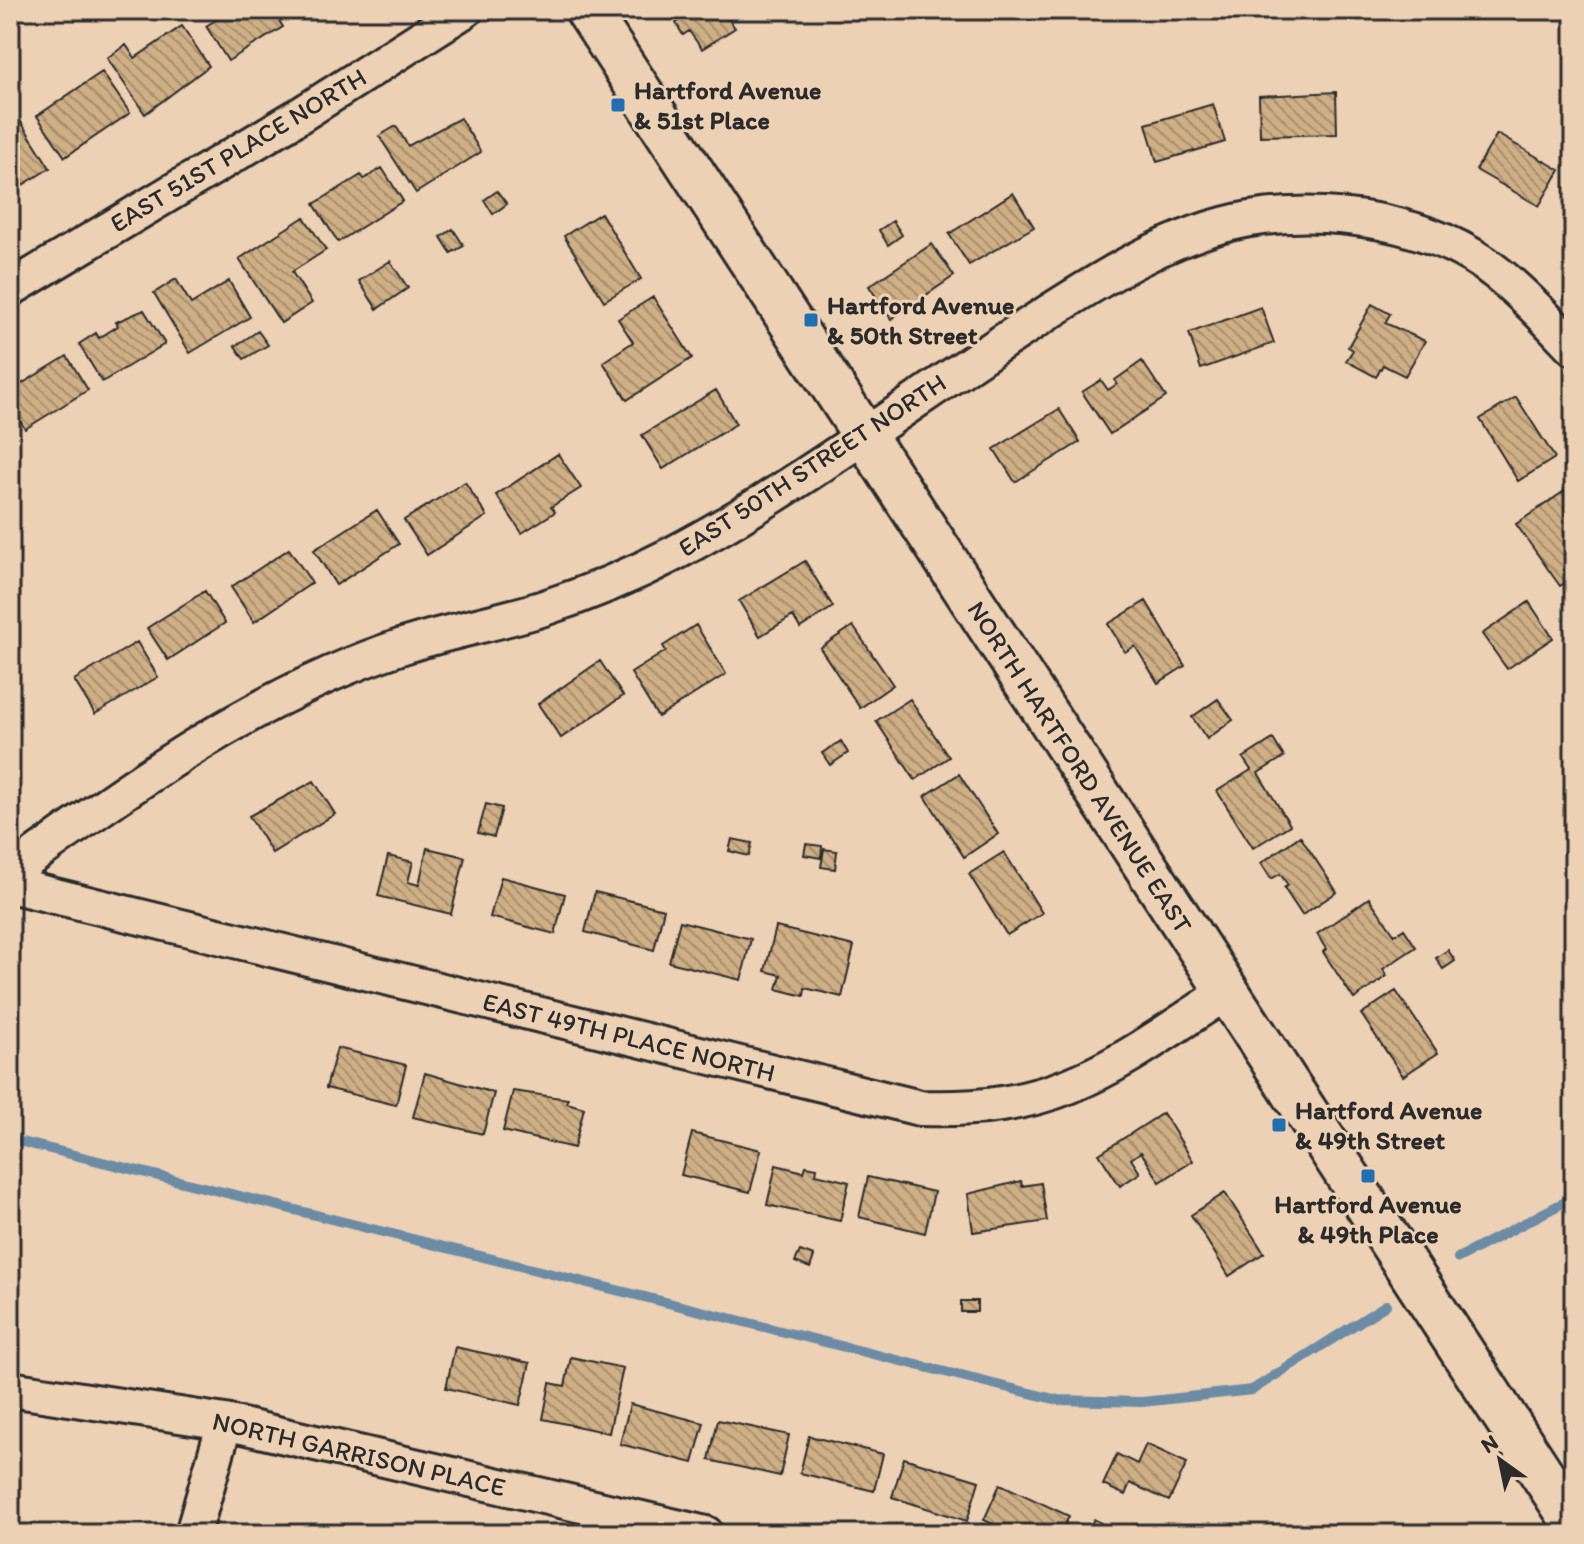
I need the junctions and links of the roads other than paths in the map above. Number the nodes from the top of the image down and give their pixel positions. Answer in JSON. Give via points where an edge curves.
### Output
{"nodes":[{"id":1,"x":465,"y":10,"type":"edge"},
{"id":2,"x":587,"y":10,"type":"edge"},
{"id":3,"x":10,"y":289,"type":"edge"},
{"id":4,"x":1574,"y":348,"type":"edge"},
{"id":5,"x":863,"y":435,"type":"junction"},
{"id":6,"x":10,"y":873,"type":"edge"},
{"id":7,"x":10,"y":885,"type":"edge"},
{"id":8,"x":1227,"y":992,"type":"junction"},
{"id":9,"x":10,"y":1389,"type":"edge"},
{"id":10,"x":225,"y":1422,"type":"junction"},
{"id":11,"x":1574,"y":1523,"type":"edge"},
{"id":12,"x":193,"y":1534,"type":"edge"},
{"id":13,"x":706,"y":1534,"type":"edge"}],
"edges":[{"from":1,"to":3,"type":"street","name":"EAST 51ST PLACE NORTH"},
{"from":2,"to":5,"type":"street","name":"NORTH HARTFORD AVENUE EAST"},
{"from":4,"to":5,"type":"street","name":"EAST 50TH STREET NORTH","via":[[1494,270],[1444,243],[1400,227],[1316,214],[1247,220],[1184,240],[1128,266]]},
{"from":5,"to":6,"type":"street","name":"EAST 50TH STREET NORTH","via":[[724,526],[617,581],[540,609],[402,646],[309,684],[125,790]]},
{"from":5,"to":8,"type":"street","name":"NORTH HARTFORD AVENUE EAST"},
{"from":7,"to":8,"type":"street","name":"EAST 49TH PLACE NORTH","via":[[920,1108],[973,1110],[1034,1100],[1072,1087]]},
{"from":8,"to":11,"type":"street","name":"NORTH HARTFORD AVENUE EAST"},
{"from":9,"to":10,"type":"street","name":"NORTH GARRISON PLACE"},
{"from":10,"to":12,"type":"street"},
{"from":10,"to":13,"type":"street","name":"NORTH GARRISON PLACE"}]}
